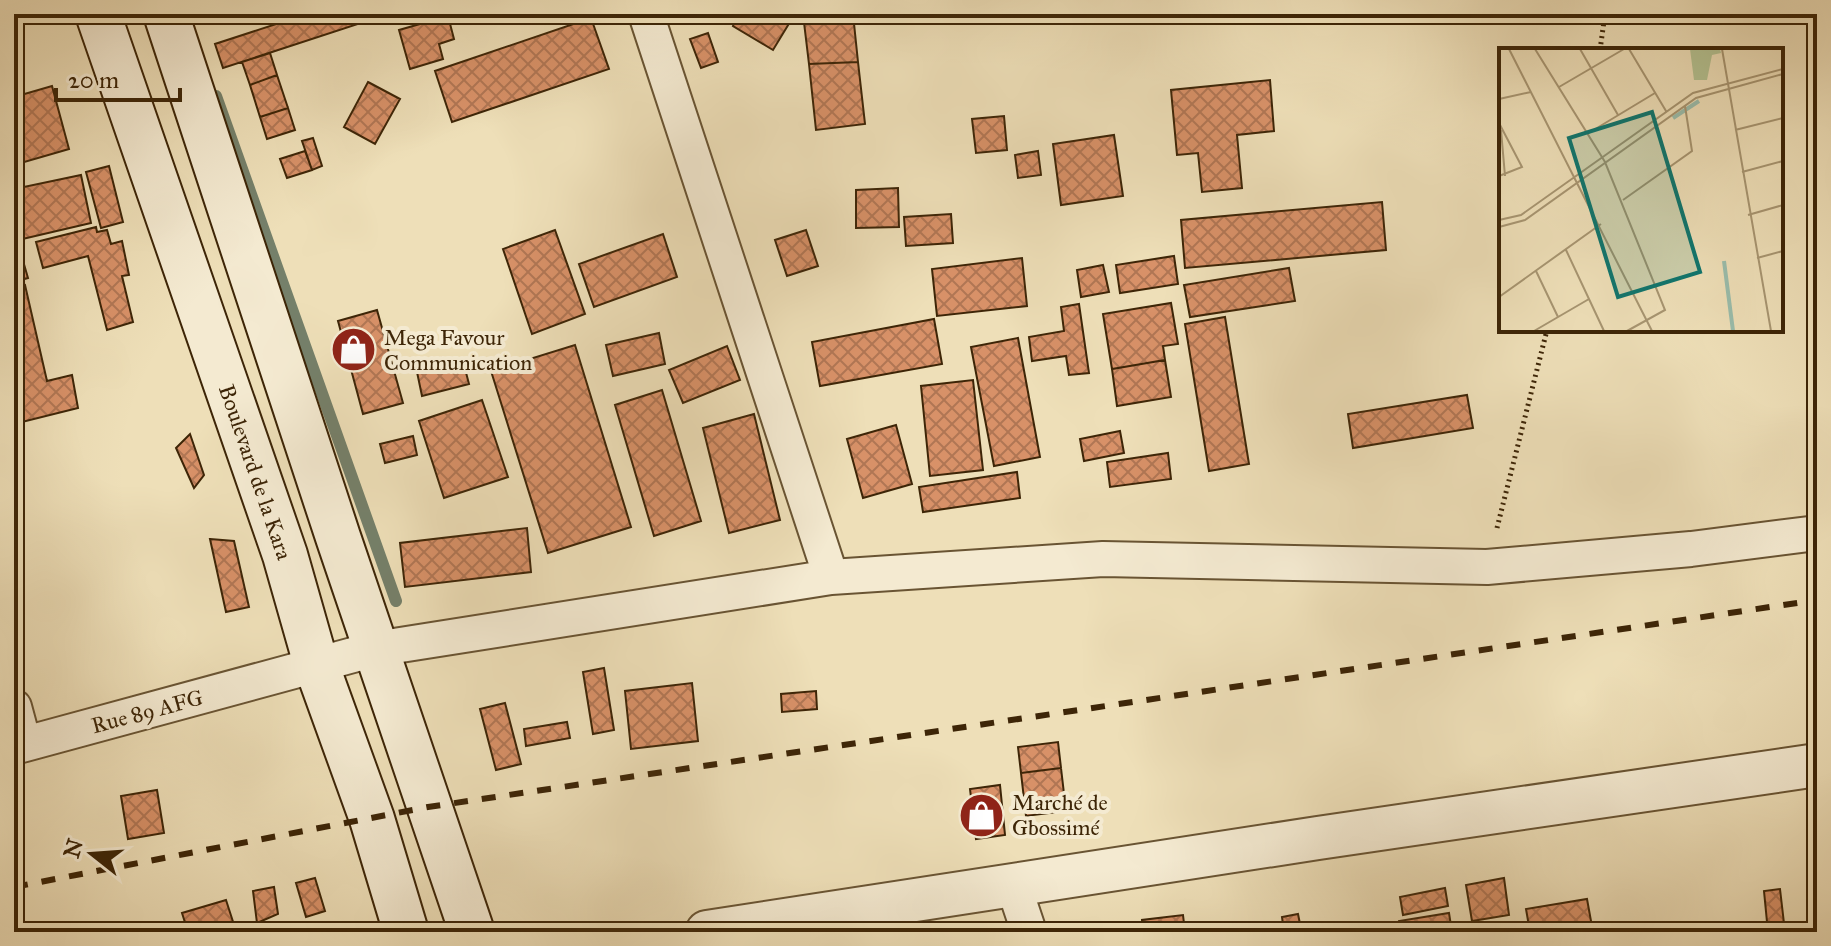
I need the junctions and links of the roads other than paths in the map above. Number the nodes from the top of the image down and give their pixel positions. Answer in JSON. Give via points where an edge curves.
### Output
{"nodes":[{"id":1,"x":98,"y":14,"type":"edge"},
{"id":2,"x":166,"y":14,"type":"edge"},
{"id":3,"x":646,"y":14,"type":"edge"},
{"id":4,"x":1817,"y":533,"type":"edge"},
{"id":5,"x":831,"y":577,"type":"junction"},
{"id":6,"x":375,"y":649,"type":"junction"},
{"id":7,"x":303,"y":667,"type":"junction"},
{"id":8,"x":14,"y":707,"type":"edge"},
{"id":9,"x":19,"y":745,"type":"edge"},
{"id":10,"x":1817,"y":765,"type":"edge"},
{"id":11,"x":1013,"y":884,"type":"junction"},
{"id":12,"x":406,"y":932,"type":"edge"},
{"id":13,"x":472,"y":932,"type":"edge"},
{"id":14,"x":707,"y":932,"type":"edge"},
{"id":15,"x":1029,"y":932,"type":"edge"}],
"edges":[{"from":1,"to":7,"type":"main road","name":"Boulevard de la Kara","via":[[285,555]]},
{"from":2,"to":6,"type":"main road"},
{"from":3,"to":5,"type":"street"},
{"from":4,"to":5,"type":"street","name":"Rue 89 AFG","via":[[1487,567],[1103,559]]},
{"from":5,"to":6,"type":"street","name":"Rue 89 AFG"},
{"from":6,"to":7,"type":"street","name":"Rue 89 AFG"},
{"from":6,"to":13,"type":"main road"},
{"from":7,"to":9,"type":"street","name":"Rue 89 AFG"},
{"from":7,"to":12,"type":"main road","name":"Boulevard de la Kara","via":[[372,819]]},
{"from":8,"to":9,"type":"street"},
{"from":10,"to":11,"type":"street"},
{"from":11,"to":14,"type":"street"},
{"from":11,"to":15,"type":"street"}]}
